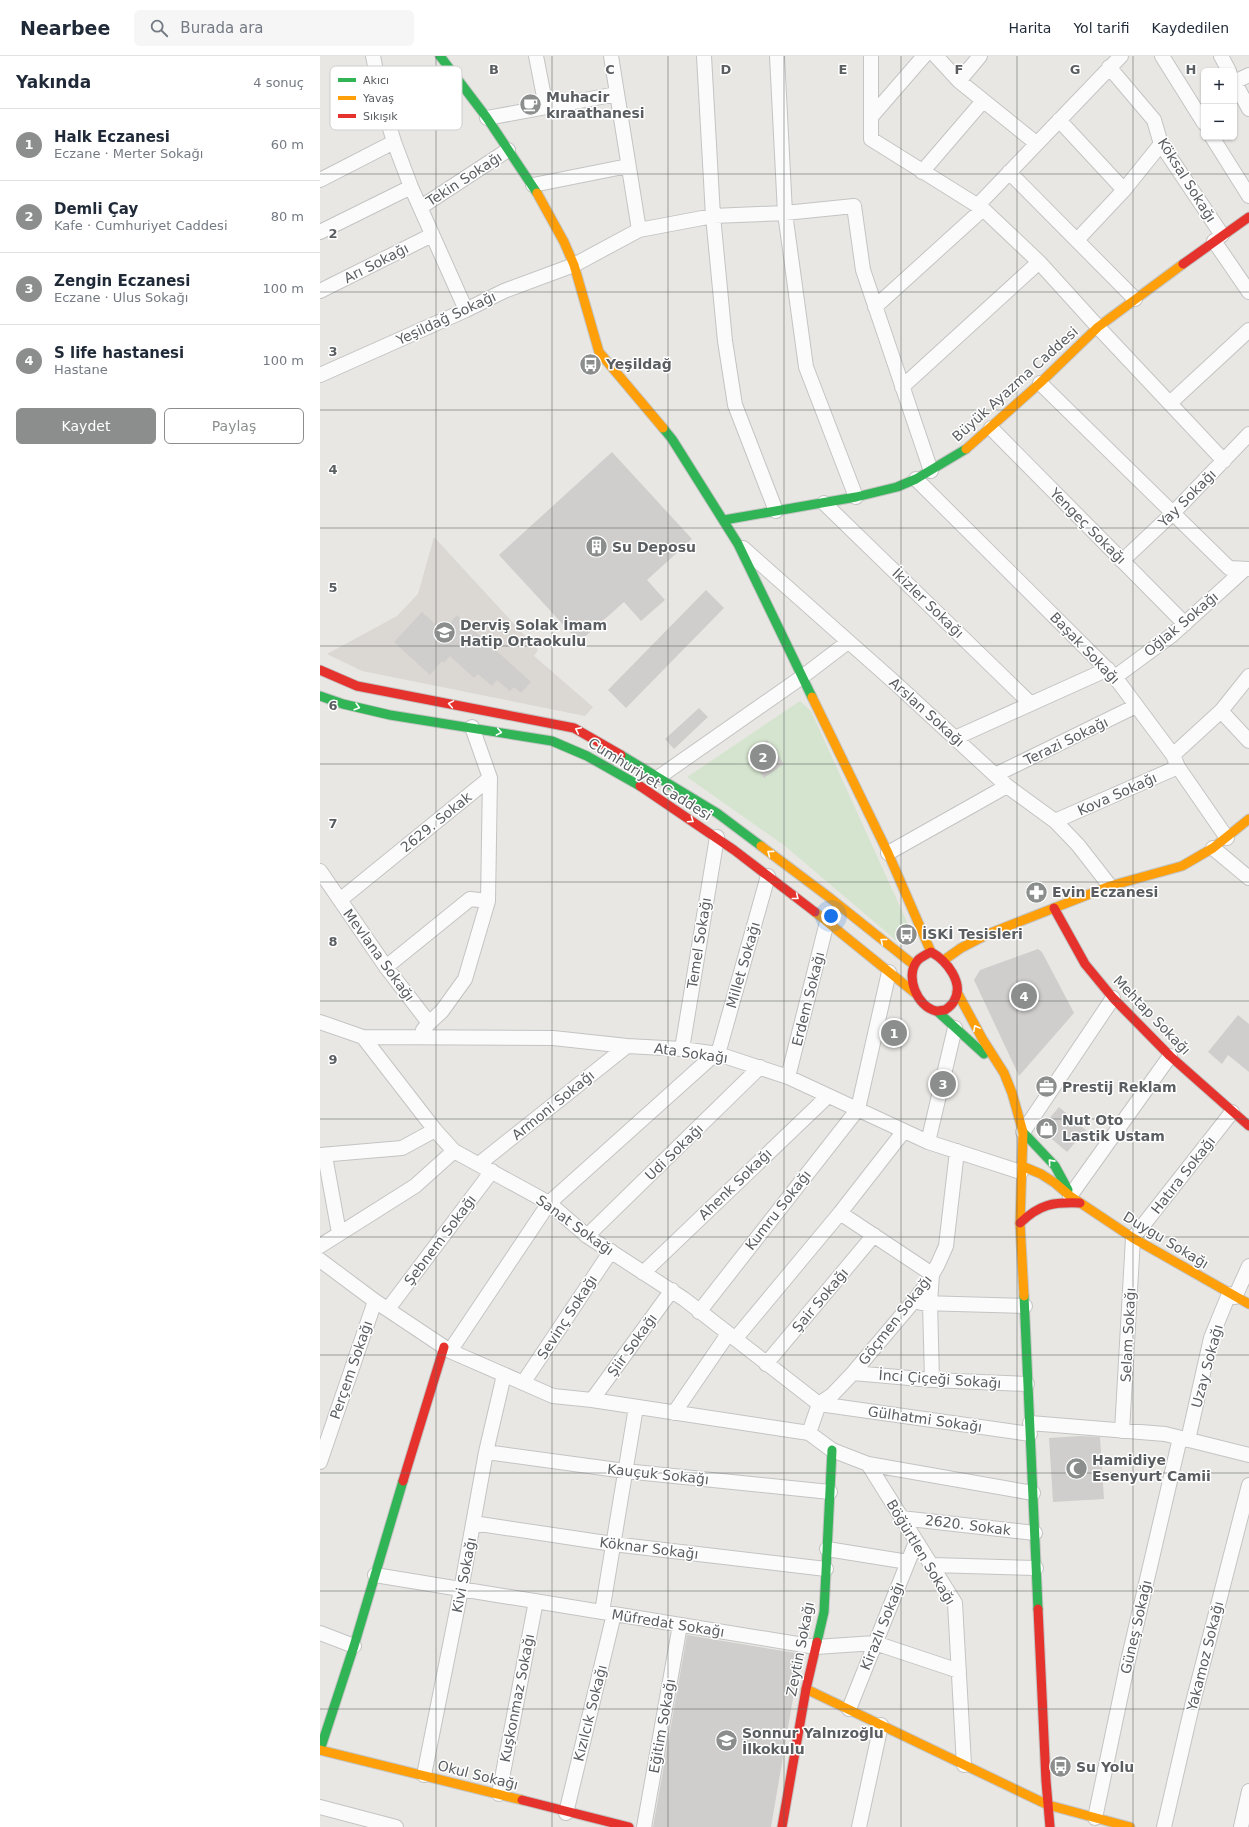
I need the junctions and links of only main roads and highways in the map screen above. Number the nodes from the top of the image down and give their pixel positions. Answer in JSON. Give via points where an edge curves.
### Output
{"nodes":[{"id":1,"x":440,"y":56,"type":"edge"},
{"id":2,"x":448,"y":66,"type":"edge"},
{"id":3,"x":462,"y":85,"type":"edge"},
{"id":4,"x":1249,"y":217,"type":"edge"},
{"id":5,"x":724,"y":520,"type":"junction"},
{"id":6,"x":320,"y":670,"type":"edge"},
{"id":7,"x":320,"y":696,"type":"edge"},
{"id":8,"x":1249,"y":819,"type":"edge"},
{"id":9,"x":1054,"y":908,"type":"junction"},
{"id":10,"x":931,"y":952,"type":"junction"},
{"id":11,"x":944,"y":960,"type":"junction"},
{"id":12,"x":914,"y":965,"type":"junction"},
{"id":13,"x":957,"y":992,"type":"junction"},
{"id":14,"x":915,"y":993,"type":"junction"},
{"id":15,"x":938,"y":1012,"type":"junction"},
{"id":16,"x":1004,"y":1074,"type":"junction"},
{"id":17,"x":1243,"y":1118,"type":"edge"},
{"id":18,"x":1023,"y":1132,"type":"junction"},
{"id":19,"x":1021,"y":1171,"type":"junction"},
{"id":20,"x":1075,"y":1199,"type":"junction"},
{"id":21,"x":1020,"y":1223,"type":"junction"},
{"id":22,"x":1249,"y":1304,"type":"edge"},
{"id":23,"x":447,"y":1349,"type":"road end"},
{"id":24,"x":832,"y":1450,"type":"road end"},
{"id":25,"x":806,"y":1689,"type":"junction"},
{"id":26,"x":320,"y":1750,"type":"edge"},
{"id":27,"x":1048,"y":1805,"type":"junction"},
{"id":28,"x":602,"y":1824,"type":"edge"},
{"id":29,"x":629,"y":1827,"type":"edge"},
{"id":30,"x":782,"y":1827,"type":"edge"},
{"id":31,"x":1050,"y":1827,"type":"edge"},
{"id":32,"x":1130,"y":1827,"type":"edge"}],
"edges":[{"from":1,"to":2,"type":"main road"},
{"from":3,"to":5,"type":"main road","via":[[533,185],[564,242],[574,265],[599,352],[672,439]]},
{"from":4,"to":5,"type":"main road","name":"Büyük Ayazma Caddesi","via":[[1098,327],[964,451],[931,471],[897,487],[856,497]]},
{"from":5,"to":10,"type":"main road","via":[[888,853]]},
{"from":12,"to":6,"type":"main road","name":"Cumhuriyet Caddesi","one_way":true,"via":[[716,813],[574,728],[357,686]]},
{"from":7,"to":14,"type":"main road","name":"Cumhuriyet Caddesi","one_way":true,"via":[[384,715],[556,742],[580,751],[717,837]]},
{"from":8,"to":9,"type":"main road","via":[[1213,848],[1182,866],[1110,886]]},
{"from":9,"to":11,"type":"main road","via":[[988,934]]},
{"from":9,"to":17,"type":"main road","name":"Mehtap Sokağı","via":[[1085,964],[1113,998],[1170,1056]]},
{"from":10,"to":11,"type":"main road"},
{"from":10,"to":12,"type":"main road","via":[[922,955]]},
{"from":11,"to":13,"type":"main road","via":[[952,974]]},
{"from":12,"to":14,"type":"main road","via":[[912,976]]},
{"from":13,"to":15,"type":"main road","via":[[957,998],[952,1005]]},
{"from":16,"to":13,"type":"main road","one_way":true,"via":[[982,1040]]},
{"from":14,"to":15,"type":"main road","via":[[929,1009]]},
{"from":15,"to":16,"type":"main road","via":[[975,1044]]},
{"from":16,"to":18,"type":"main road"},
{"from":18,"to":19,"type":"main road"},
{"from":20,"to":18,"type":"main road","one_way":true,"via":[[1055,1166]]},
{"from":19,"to":20,"type":"main road","name":"Duygu Sokağı","via":[[1041,1174]]},
{"from":19,"to":21,"type":"main road"},
{"from":20,"to":21,"type":"main road","via":[[1038,1207]]},
{"from":20,"to":22,"type":"main road","name":"Duygu Sokağı","via":[[1133,1238]]},
{"from":21,"to":27,"type":"main road"},
{"from":23,"to":26,"type":"main road"},
{"from":24,"to":25,"type":"main road","name":"Zeytin Sokağı","via":[[824,1612]]},
{"from":25,"to":27,"type":"main road"},
{"from":25,"to":30,"type":"main road","name":"Zeytin Sokağı"},
{"from":26,"to":28,"type":"main road","name":"Okul Sokağı","via":[[499,1794]]},
{"from":27,"to":31,"type":"main road"},
{"from":27,"to":32,"type":"main road"},
{"from":28,"to":29,"type":"main road","name":"Okul Sokağı"}]}
